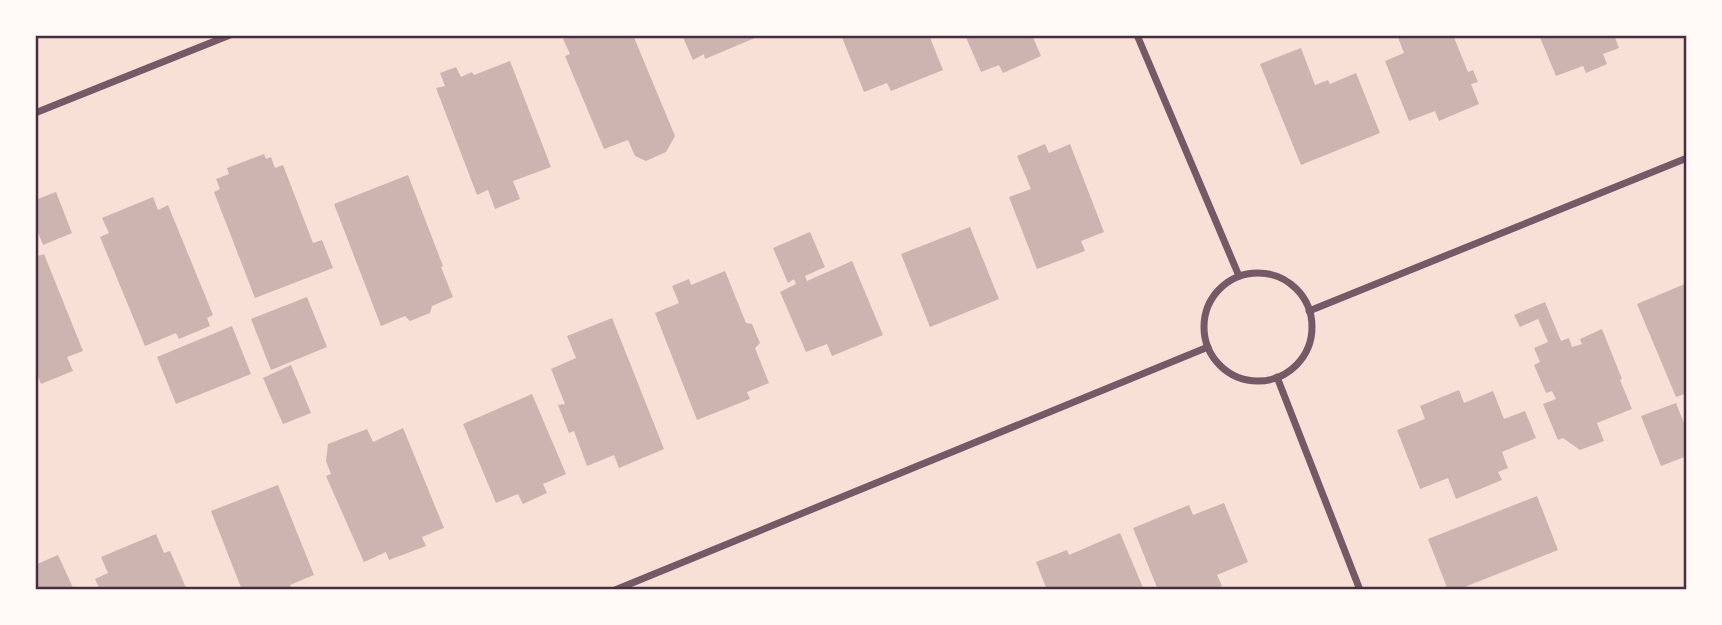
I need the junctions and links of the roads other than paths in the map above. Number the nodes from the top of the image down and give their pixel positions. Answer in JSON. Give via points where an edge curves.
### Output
{"nodes":[{"id":1,"x":230,"y":35,"type":"edge"},
{"id":2,"x":1137,"y":35,"type":"edge"},
{"id":3,"x":35,"y":113,"type":"edge"},
{"id":4,"x":1687,"y":158,"type":"edge"},
{"id":5,"x":1240,"y":276,"type":"junction"},
{"id":6,"x":1309,"y":311,"type":"junction"},
{"id":7,"x":1208,"y":347,"type":"junction"},
{"id":8,"x":1278,"y":377,"type":"junction"},
{"id":9,"x":615,"y":590,"type":"edge"},
{"id":10,"x":1360,"y":590,"type":"edge"}],
"edges":[{"from":1,"to":3,"type":"street"},
{"from":2,"to":5,"type":"street"},
{"from":4,"to":6,"type":"street"},
{"from":5,"to":6,"type":"street","via":[[1266,273],[1283,278],[1297,289]]},
{"from":5,"to":7,"type":"street","via":[[1219,289],[1209,303],[1204,321]]},
{"from":6,"to":8,"type":"street","via":[[1311,337],[1305,353]]},
{"from":7,"to":8,"type":"street","via":[[1225,370],[1241,378]]},
{"from":7,"to":9,"type":"street"},
{"from":8,"to":10,"type":"street"}]}
